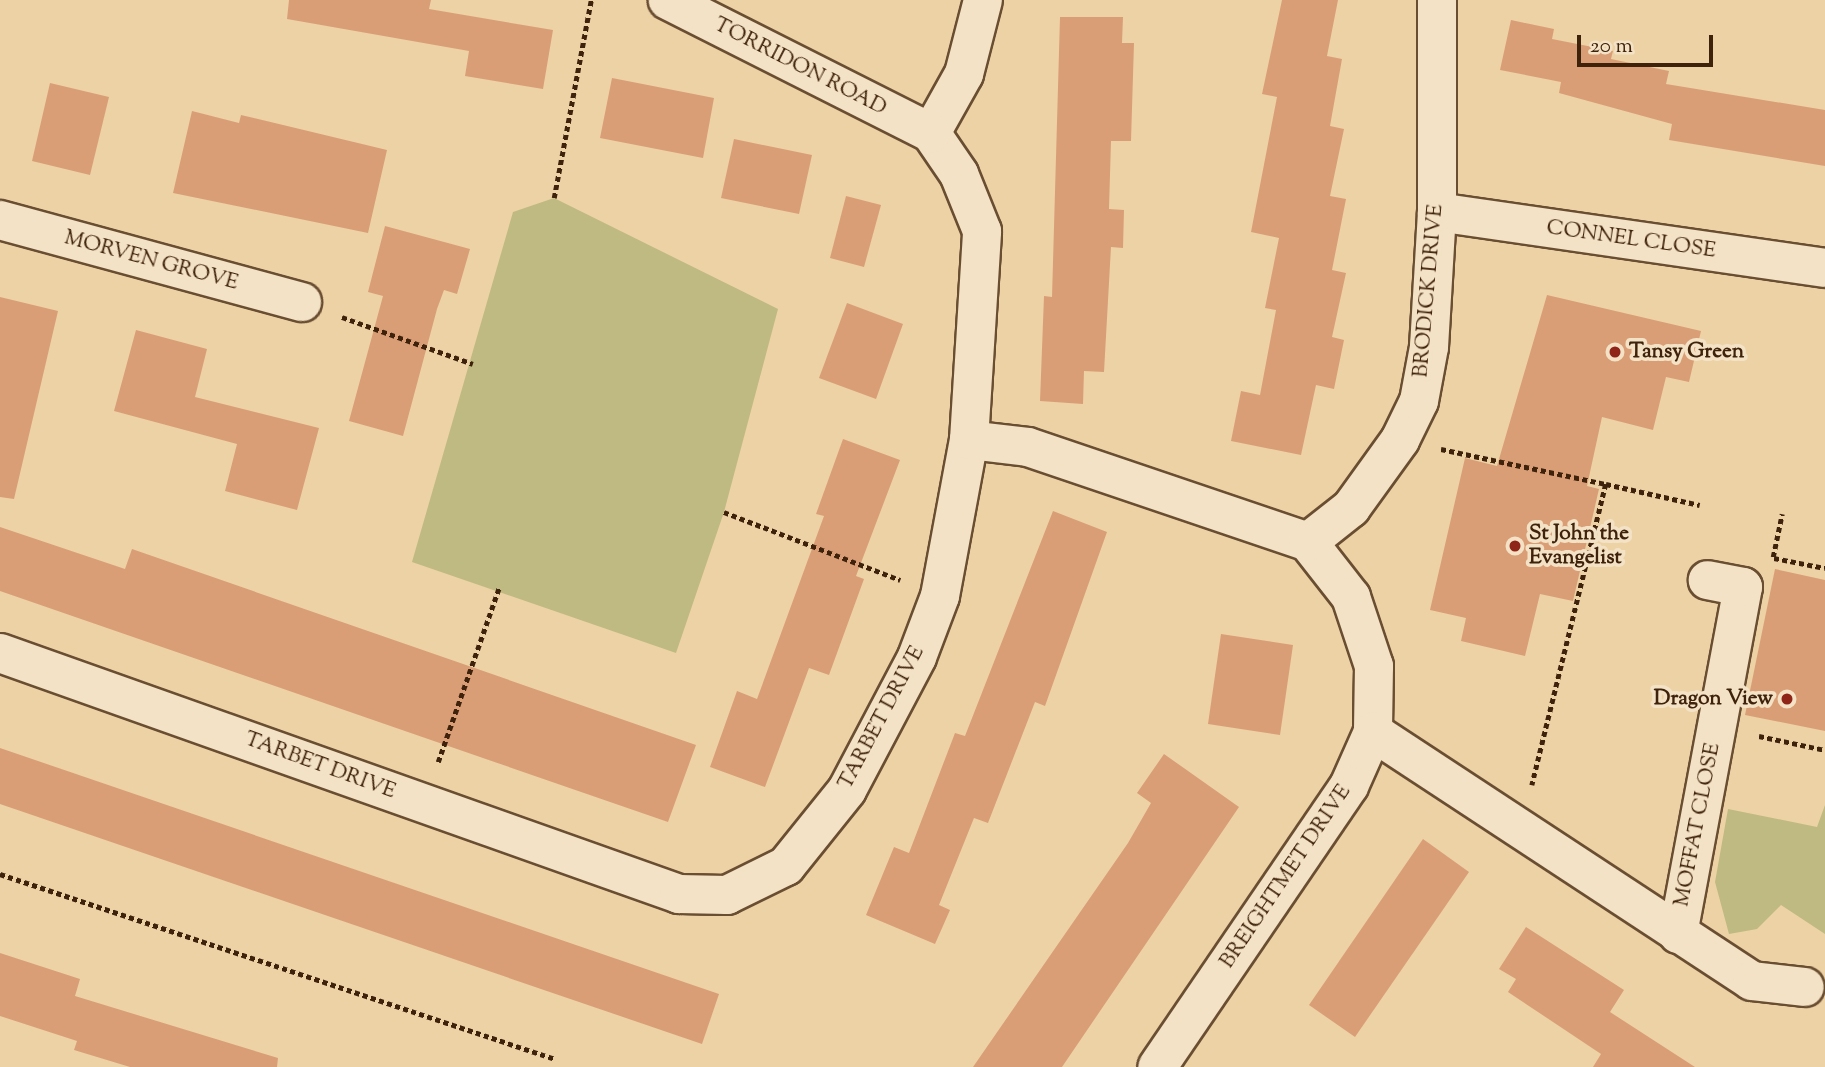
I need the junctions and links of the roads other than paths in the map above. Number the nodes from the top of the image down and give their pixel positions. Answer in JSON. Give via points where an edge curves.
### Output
{"nodes":[{"id":1,"x":668,"y":0,"type":"edge"},
{"id":2,"x":983,"y":0,"type":"edge"},
{"id":3,"x":1437,"y":0,"type":"edge"},
{"id":4,"x":931,"y":133,"type":"junction"},
{"id":5,"x":1437,"y":212,"type":"junction"},
{"id":6,"x":0,"y":220,"type":"edge"},
{"id":7,"x":1825,"y":268,"type":"edge"},
{"id":8,"x":302,"y":302,"type":"road end"},
{"id":9,"x":969,"y":440,"type":"junction"},
{"id":10,"x":1308,"y":542,"type":"junction"},
{"id":11,"x":1708,"y":580,"type":"dead end"},
{"id":12,"x":0,"y":653,"type":"edge"},
{"id":13,"x":1373,"y":732,"type":"junction"},
{"id":14,"x":1678,"y":934,"type":"junction"},
{"id":15,"x":1805,"y":987,"type":"dead end"},
{"id":16,"x":1157,"y":1067,"type":"edge"}],
"edges":[{"from":1,"to":4,"type":"street","name":"TORRIDON ROAD"},
{"from":2,"to":4,"type":"street","via":[[964,74]]},
{"from":3,"to":5,"type":"street","name":"BRODICK DRIVE"},
{"from":4,"to":9,"type":"street","name":"TARBET DRIVE","via":[[959,174],[982,231]]},
{"from":5,"to":7,"type":"street","name":"CONNEL CLOSE"},
{"from":5,"to":10,"type":"street","name":"BRODICK DRIVE","via":[[1429,347],[1419,401],[1401,440],[1351,508]]},
{"from":6,"to":8,"type":"street","name":"MORVEN GROVE"},
{"from":9,"to":10,"type":"street","via":[[1028,447]]},
{"from":9,"to":12,"type":"street","name":"TARBET DRIVE","via":[[940,596],[917,657],[847,790],[786,866],[727,895],[680,894]]},
{"from":10,"to":13,"type":"street","name":"BREIGHTMET DRIVE","via":[[1351,597],[1374,666]]},
{"from":11,"to":14,"type":"street","name":"MOFFAT CLOSE","via":[[1743,587]]},
{"from":13,"to":14,"type":"street","name":"MOFFAT CLOSE"},
{"from":13,"to":16,"type":"street","name":"BREIGHTMET DRIVE","via":[[1349,786]]},
{"from":14,"to":15,"type":"street","name":"MOFFAT CLOSE","via":[[1752,981]]}]}
